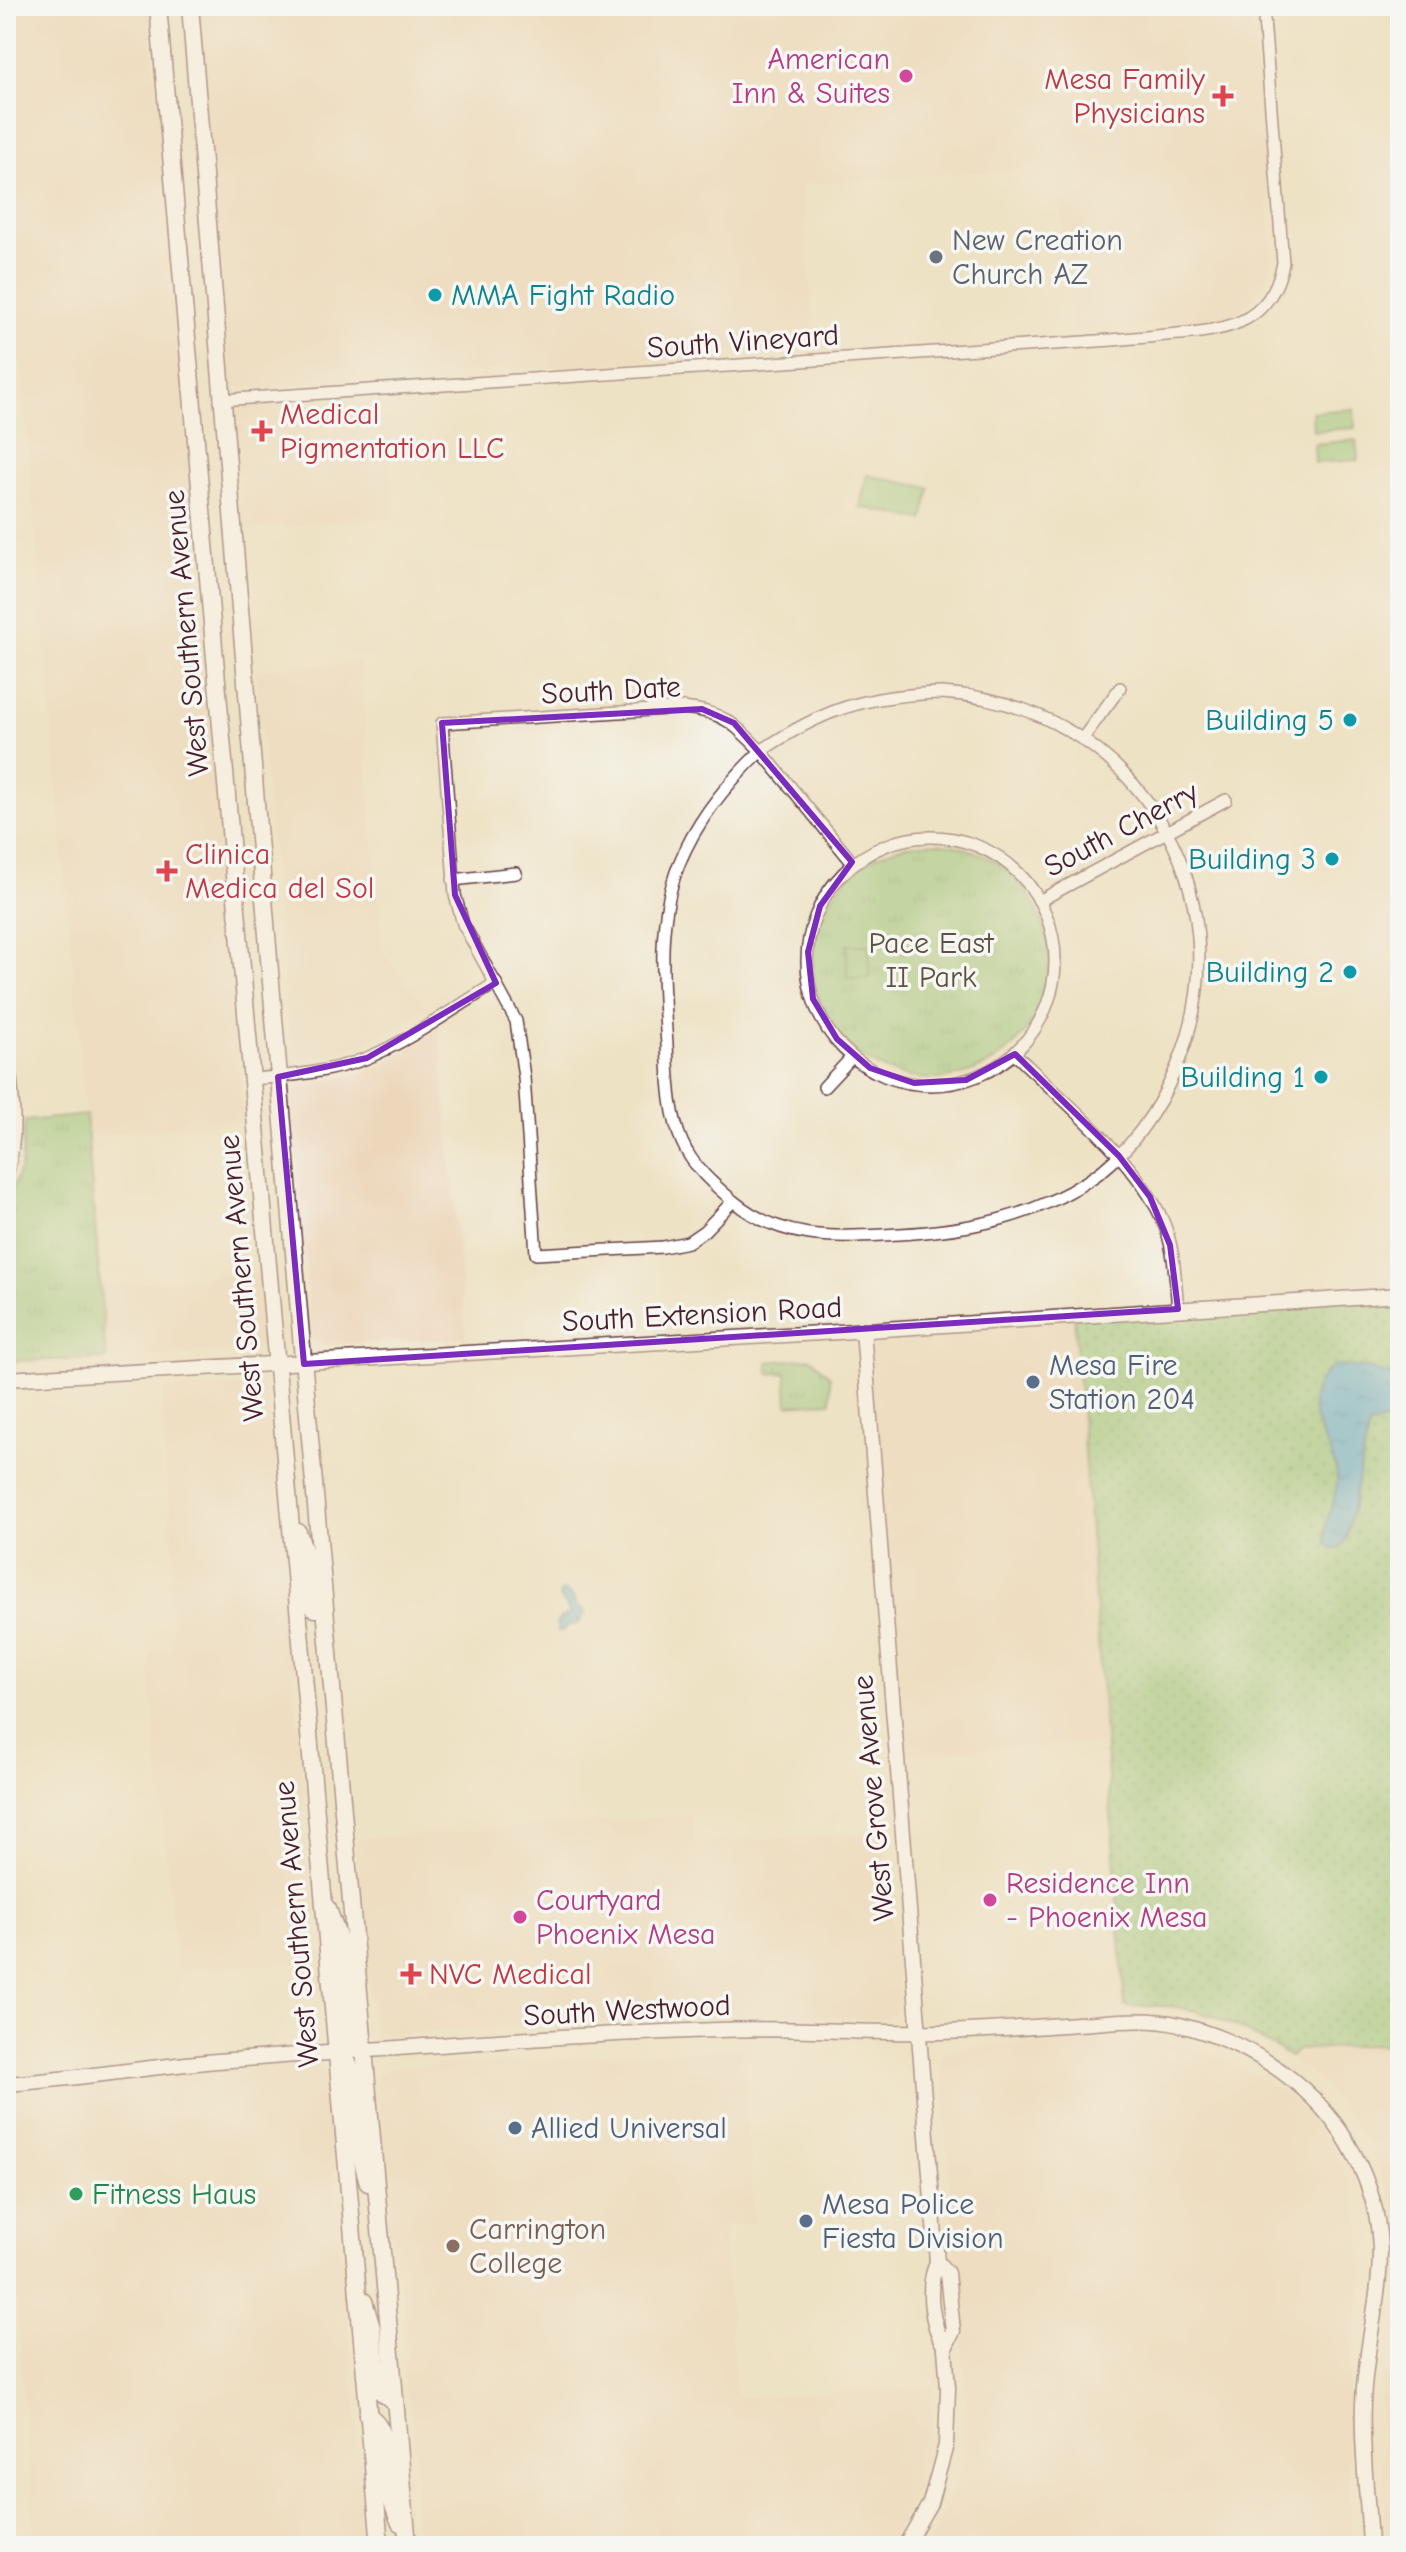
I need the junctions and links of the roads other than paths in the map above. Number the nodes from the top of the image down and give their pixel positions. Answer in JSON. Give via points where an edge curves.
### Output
{"nodes":[{"id":1,"x":158,"y":6,"type":"edge"},
{"id":2,"x":190,"y":6,"type":"edge"},
{"id":3,"x":1263,"y":6,"type":"edge"},
{"id":4,"x":220,"y":400,"type":"junction"},
{"id":5,"x":1120,"y":688,"type":"dead end"},
{"id":6,"x":1083,"y":738,"type":"junction"},
{"id":7,"x":761,"y":751,"type":"junction"},
{"id":8,"x":1226,"y":800,"type":"dead end"},
{"id":9,"x":1168,"y":832,"type":"junction"},
{"id":10,"x":852,"y":862,"type":"junction"},
{"id":11,"x":516,"y":873,"type":"dead end"},
{"id":12,"x":453,"y":880,"type":"junction"},
{"id":13,"x":1039,"y":901,"type":"junction"},
{"id":14,"x":496,"y":983,"type":"junction"},
{"id":15,"x":6,"y":1031,"type":"edge"},
{"id":16,"x":1015,"y":1054,"type":"junction"},
{"id":17,"x":852,"y":1057,"type":"junction"},
{"id":18,"x":278,"y":1077,"type":"junction"},
{"id":19,"x":252,"y":1079,"type":"junction"},
{"id":20,"x":824,"y":1087,"type":"dead end"},
{"id":21,"x":10,"y":1136,"type":"edge"},
{"id":22,"x":1119,"y":1156,"type":"junction"},
{"id":23,"x":6,"y":1178,"type":"edge"},
{"id":24,"x":733,"y":1201,"type":"junction"},
{"id":25,"x":1400,"y":1295,"type":"edge"},
{"id":26,"x":1178,"y":1309,"type":"junction"},
{"id":27,"x":863,"y":1330,"type":"junction"},
{"id":28,"x":304,"y":1364,"type":"junction"},
{"id":29,"x":276,"y":1365,"type":"junction"},
{"id":30,"x":6,"y":1379,"type":"edge"},
{"id":31,"x":288,"y":1501,"type":"junction"},
{"id":32,"x":325,"y":1609,"type":"junction"},
{"id":33,"x":340,"y":1783,"type":"junction"},
{"id":34,"x":312,"y":1787,"type":"junction"},
{"id":35,"x":322,"y":1897,"type":"junction"},
{"id":36,"x":918,"y":2032,"type":"junction"},
{"id":37,"x":362,"y":2051,"type":"junction"},
{"id":38,"x":335,"y":2053,"type":"junction"},
{"id":39,"x":6,"y":2084,"type":"edge"},
{"id":40,"x":375,"y":2195,"type":"junction"},
{"id":41,"x":354,"y":2273,"type":"junction"},
{"id":42,"x":394,"y":2402,"type":"junction"},
{"id":43,"x":367,"y":2415,"type":"junction"},
{"id":44,"x":408,"y":2544,"type":"edge"},
{"id":45,"x":380,"y":2546,"type":"edge"},
{"id":46,"x":905,"y":2546,"type":"edge"},
{"id":47,"x":1370,"y":2546,"type":"edge"}],
"edges":[{"from":1,"to":19,"type":"main road","name":"West Southern Avenue"},
{"from":2,"to":4,"type":"main road","name":"West Southern Avenue"},
{"from":3,"to":4,"type":"street","name":"South Vineyard","via":[[1284,253],[1277,282],[1261,307],[1239,323],[1215,331]]},
{"from":4,"to":18,"type":"main road","name":"West Southern Avenue"},
{"from":5,"to":6,"type":"street"},
{"from":6,"to":7,"type":"street","via":[[1035,713],[974,695],[910,694],[841,707]]},
{"from":6,"to":9,"type":"street","via":[[1136,787]]},
{"from":7,"to":10,"type":"street","name":"South Date"},
{"from":7,"to":12,"type":"street","name":"South Date","via":[[734,723],[702,709],[442,723]]},
{"from":7,"to":24,"type":"street","via":[[730,781],[694,833],[678,865],[663,933],[661,967],[675,1117],[693,1161]]},
{"from":8,"to":9,"type":"street","name":"South Cherry"},
{"from":9,"to":13,"type":"street","name":"South Cherry"},
{"from":9,"to":22,"type":"street","via":[[1188,887],[1199,943],[1194,1013],[1171,1079]]},
{"from":10,"to":13,"type":"street","via":[[910,838],[954,839],[992,854]]},
{"from":10,"to":17,"type":"street","via":[[820,906],[808,952],[813,999]]},
{"from":11,"to":12,"type":"street"},
{"from":12,"to":14,"type":"street","via":[[463,924]]},
{"from":13,"to":16,"type":"street","via":[[1052,935],[1052,980],[1039,1021]]},
{"from":14,"to":18,"type":"street","via":[[367,1058]]},
{"from":14,"to":24,"type":"street","via":[[516,1021],[536,1254],[688,1242]]},
{"from":15,"to":21,"type":"street"},
{"from":16,"to":17,"type":"street","via":[[966,1080],[940,1084],[890,1079]]},
{"from":16,"to":22,"type":"street"},
{"from":17,"to":20,"type":"street"},
{"from":18,"to":19,"type":"street"},
{"from":18,"to":28,"type":"main road","name":"West Southern Avenue"},
{"from":19,"to":29,"type":"main road","name":"West Southern Avenue"},
{"from":21,"to":23,"type":"street"},
{"from":22,"to":24,"type":"street","via":[[1090,1180],[1023,1214],[926,1232],[801,1234],[771,1225]]},
{"from":22,"to":26,"type":"street","via":[[1163,1220]]},
{"from":25,"to":26,"type":"street","name":"South Extension Road"},
{"from":26,"to":27,"type":"street","name":"South Extension Road"},
{"from":27,"to":28,"type":"street","name":"South Extension Road"},
{"from":27,"to":36,"type":"street","name":"West Grove Avenue"},
{"from":28,"to":29,"type":"street","name":"South Extension Road"},
{"from":28,"to":32,"type":"main road","name":"West Southern Avenue"},
{"from":29,"to":30,"type":"street","name":"South Extension Road"},
{"from":29,"to":31,"type":"main road","name":"West Southern Avenue"},
{"from":31,"to":32,"type":"main road","via":[[305,1553],[309,1603]]},
{"from":31,"to":34,"type":"main road","name":"West Southern Avenue"},
{"from":32,"to":33,"type":"main road","name":"West Southern Avenue"},
{"from":33,"to":34,"type":"main road"},
{"from":33,"to":37,"type":"main road","name":"West Southern Avenue"},
{"from":34,"to":35,"type":"main road","name":"West Southern Avenue"},
{"from":35,"to":37,"type":"main road","via":[[339,1939],[348,2038]]},
{"from":35,"to":38,"type":"main road","name":"West Southern Avenue"},
{"from":36,"to":37,"type":"street","name":"South Westwood","via":[[717,2030]]},
{"from":36,"to":46,"type":"street","name":"West Grove Avenue","via":[[937,2262],[930,2278],[948,2388],[946,2445],[930,2503]]},
{"from":36,"to":47,"type":"street","name":"South Westwood","via":[[1157,2021],[1224,2040],[1284,2072],[1330,2116],[1361,2169],[1381,2245],[1363,2406]]},
{"from":37,"to":38,"type":"street","name":"South Westwood"},
{"from":37,"to":40,"type":"main road","name":"West Southern Avenue"},
{"from":38,"to":39,"type":"street","name":"South Westwood"},
{"from":38,"to":40,"type":"main road","via":[[351,2070],[359,2150]]},
{"from":38,"to":41,"type":"main road","name":"West Southern Avenue"},
{"from":40,"to":42,"type":"main road","name":"West Southern Avenue"},
{"from":41,"to":42,"type":"main road","via":[[372,2328],[379,2390]]},
{"from":41,"to":43,"type":"main road","name":"West Southern Avenue"},
{"from":42,"to":44,"type":"main road","name":"West Southern Avenue"},
{"from":43,"to":44,"type":"main road","via":[[382,2432],[389,2494]]},
{"from":43,"to":45,"type":"main road","name":"West Southern Avenue"}]}
